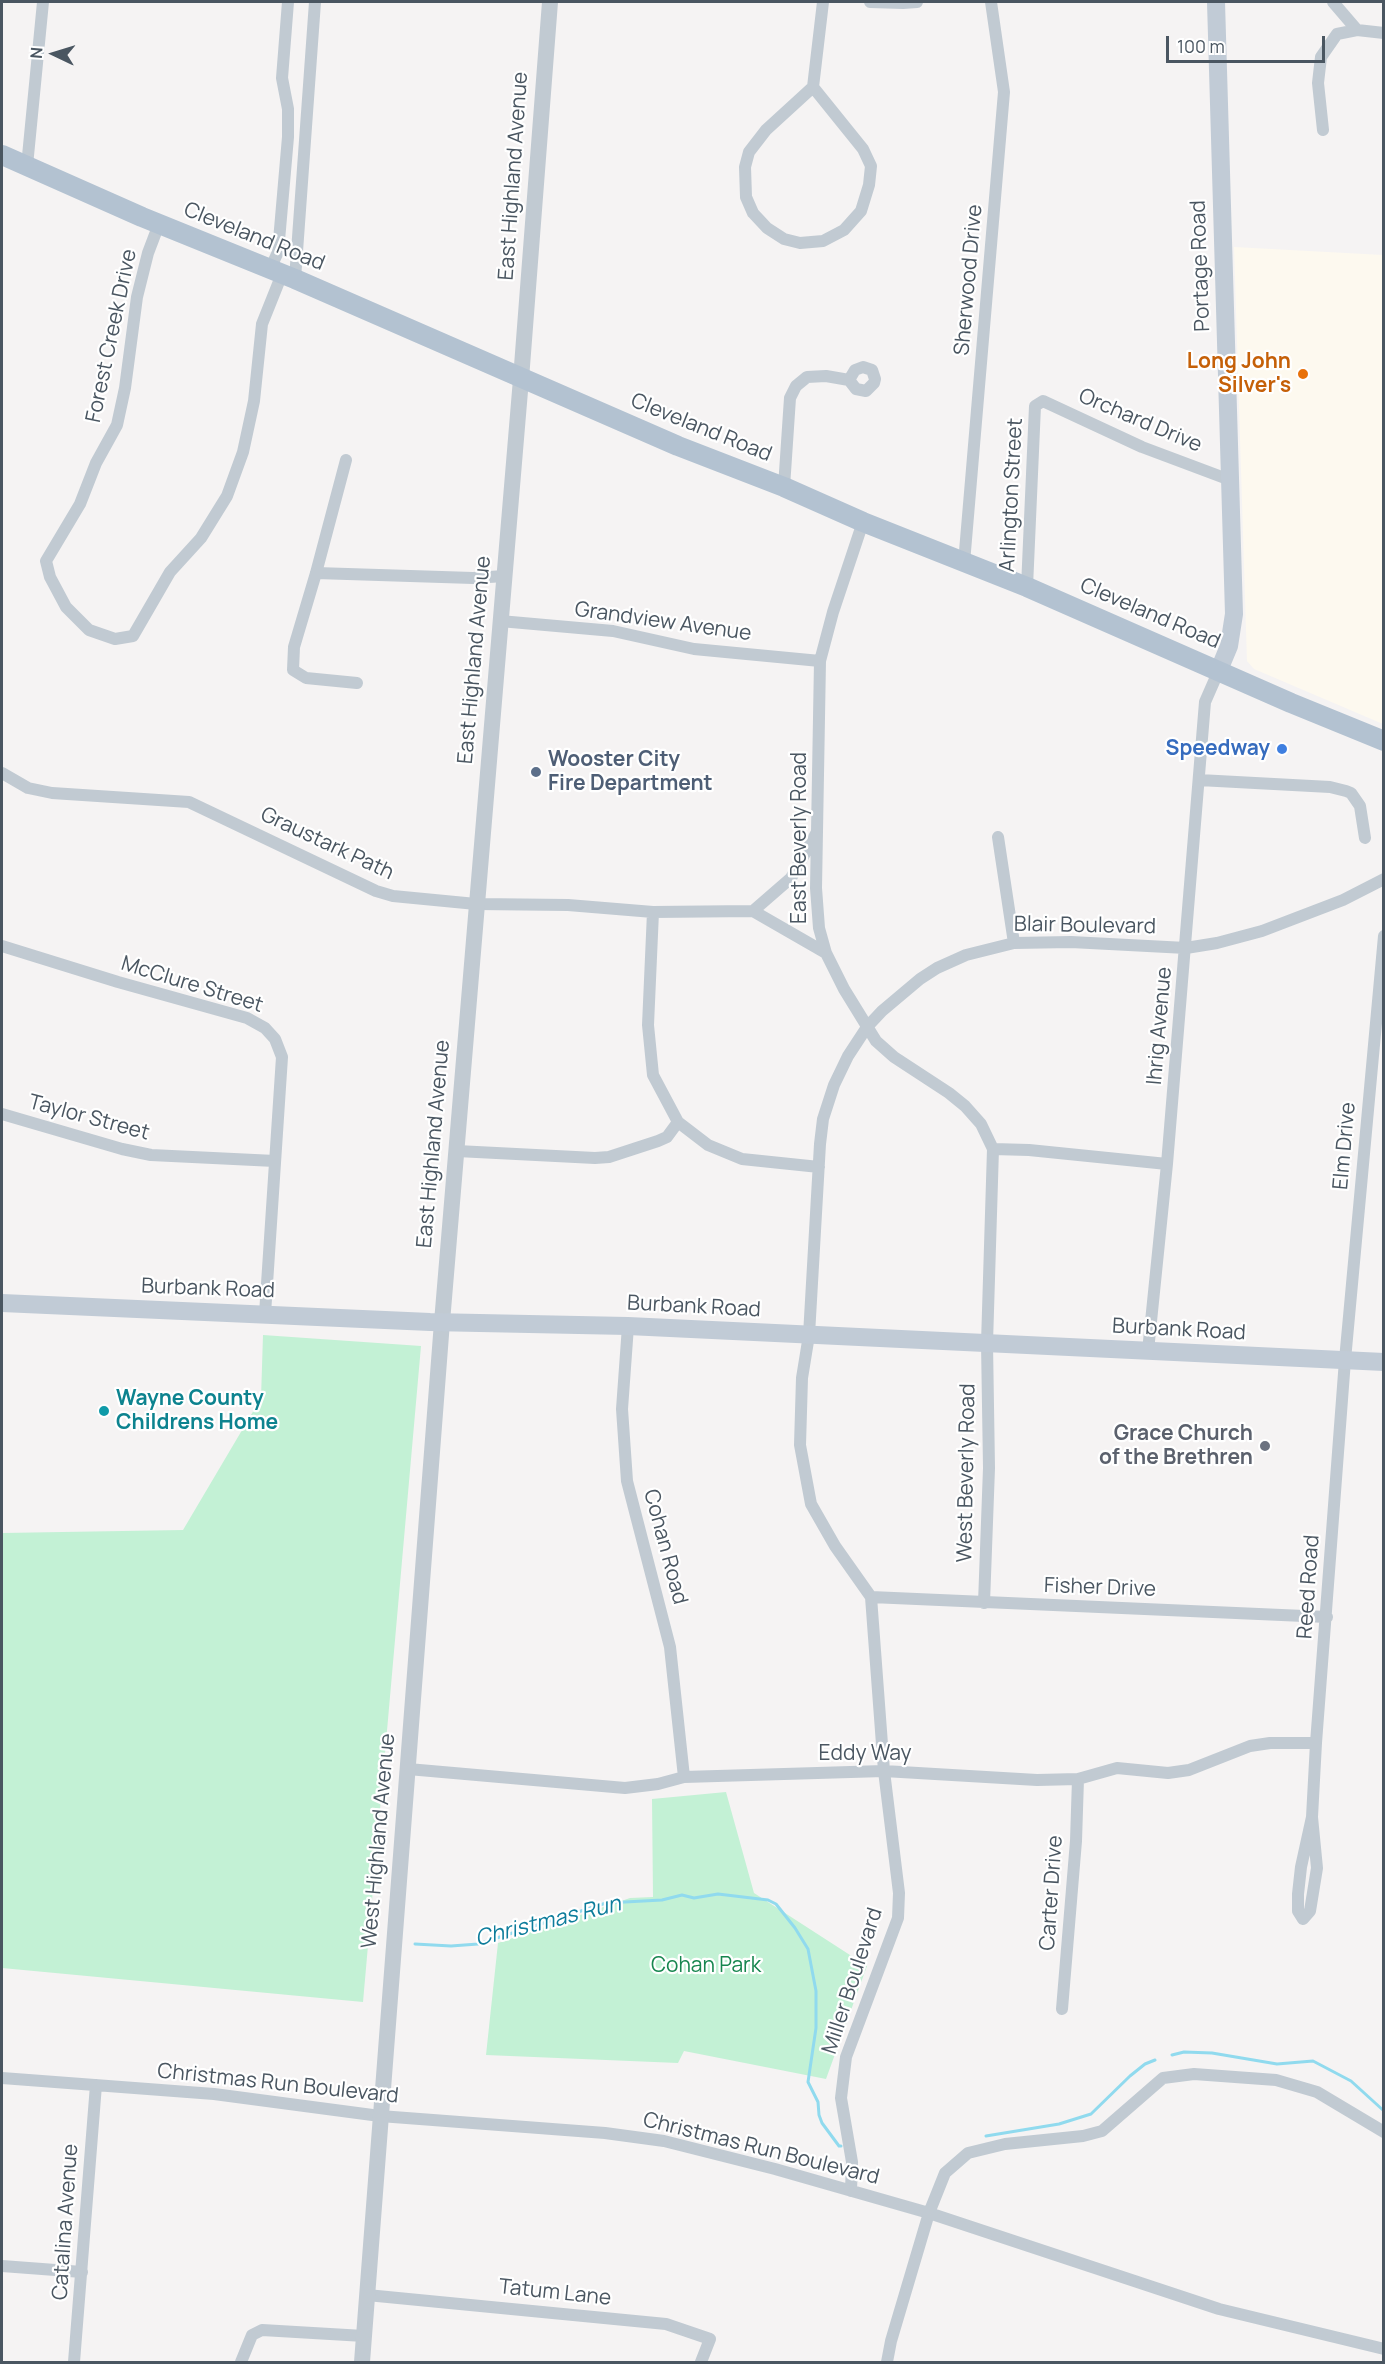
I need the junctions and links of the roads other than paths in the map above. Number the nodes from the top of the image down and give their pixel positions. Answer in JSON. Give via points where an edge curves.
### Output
{"nodes":[{"id":1,"x":42,"y":2,"type":"edge"},
{"id":2,"x":288,"y":2,"type":"edge"},
{"id":3,"x":315,"y":2,"type":"edge"},
{"id":4,"x":550,"y":2,"type":"edge"},
{"id":5,"x":824,"y":2,"type":"edge"},
{"id":6,"x":870,"y":2,"type":"edge"},
{"id":7,"x":917,"y":2,"type":"edge"},
{"id":8,"x":991,"y":2,"type":"edge"},
{"id":9,"x":1216,"y":2,"type":"edge"},
{"id":10,"x":1333,"y":2,"type":"edge"},
{"id":11,"x":1358,"y":30,"type":"junction"},
{"id":12,"x":1383,"y":33,"type":"edge"},
{"id":13,"x":813,"y":87,"type":"junction"},
{"id":14,"x":1323,"y":130,"type":"dead end"},
{"id":15,"x":2,"y":155,"type":"edge"},
{"id":16,"x":27,"y":165,"type":"junction"},
{"id":17,"x":284,"y":173,"type":"junction"},
{"id":18,"x":302,"y":174,"type":"junction"},
{"id":19,"x":159,"y":224,"type":"junction"},
{"id":20,"x":282,"y":274,"type":"junction"},
{"id":21,"x":521,"y":379,"type":"junction"},
{"id":22,"x":849,"y":380,"type":"dead end"},
{"id":23,"x":1035,"y":405,"type":"joint"},
{"id":24,"x":345,"y":460,"type":"dead end"},
{"id":25,"x":1230,"y":480,"type":"junction"},
{"id":26,"x":784,"y":487,"type":"junction"},
{"id":27,"x":863,"y":522,"type":"junction"},
{"id":28,"x":964,"y":563,"type":"junction"},
{"id":29,"x":316,"y":573,"type":"junction"},
{"id":30,"x":505,"y":576,"type":"junction"},
{"id":31,"x":1027,"y":587,"type":"junction"},
{"id":32,"x":500,"y":621,"type":"junction"},
{"id":33,"x":820,"y":661,"type":"junction"},
{"id":34,"x":1219,"y":670,"type":"junction"},
{"id":35,"x":357,"y":683,"type":"dead end"},
{"id":36,"x":1383,"y":741,"type":"edge"},
{"id":37,"x":2,"y":772,"type":"edge"},
{"id":38,"x":1199,"y":780,"type":"junction"},
{"id":39,"x":818,"y":831,"type":"junction"},
{"id":40,"x":998,"y":837,"type":"dead end"},
{"id":41,"x":1365,"y":838,"type":"dead end"},
{"id":42,"x":1383,"y":879,"type":"edge"},
{"id":43,"x":476,"y":904,"type":"junction"},
{"id":44,"x":753,"y":911,"type":"junction"},
{"id":45,"x":653,"y":912,"type":"junction"},
{"id":46,"x":1383,"y":936,"type":"edge"},
{"id":47,"x":1014,"y":943,"type":"junction"},
{"id":48,"x":2,"y":946,"type":"edge"},
{"id":49,"x":1186,"y":948,"type":"junction"},
{"id":50,"x":826,"y":953,"type":"junction"},
{"id":51,"x":867,"y":1027,"type":"junction"},
{"id":52,"x":2,"y":1114,"type":"edge"},
{"id":53,"x":678,"y":1122,"type":"junction"},
{"id":54,"x":993,"y":1149,"type":"junction"},
{"id":55,"x":457,"y":1150,"type":"junction"},
{"id":56,"x":275,"y":1161,"type":"junction"},
{"id":57,"x":1167,"y":1164,"type":"junction"},
{"id":58,"x":819,"y":1167,"type":"junction"},
{"id":59,"x":2,"y":1303,"type":"edge"},
{"id":60,"x":265,"y":1314,"type":"junction"},
{"id":61,"x":442,"y":1322,"type":"junction"},
{"id":62,"x":628,"y":1326,"type":"junction"},
{"id":63,"x":809,"y":1335,"type":"junction"},
{"id":64,"x":987,"y":1343,"type":"junction"},
{"id":65,"x":1148,"y":1351,"type":"junction"},
{"id":66,"x":1345,"y":1360,"type":"junction"},
{"id":67,"x":1383,"y":1362,"type":"edge"},
{"id":68,"x":871,"y":1597,"type":"junction"},
{"id":69,"x":984,"y":1603,"type":"junction"},
{"id":70,"x":1327,"y":1617,"type":"junction"},
{"id":71,"x":1316,"y":1743,"type":"junction"},
{"id":72,"x":408,"y":1769,"type":"junction"},
{"id":73,"x":884,"y":1771,"type":"junction"},
{"id":74,"x":684,"y":1778,"type":"junction"},
{"id":75,"x":1078,"y":1779,"type":"junction"},
{"id":76,"x":1312,"y":1817,"type":"junction"},
{"id":77,"x":1062,"y":2009,"type":"dead end"},
{"id":78,"x":2,"y":2078,"type":"edge"},
{"id":79,"x":96,"y":2085,"type":"junction"},
{"id":80,"x":380,"y":2116,"type":"junction"},
{"id":81,"x":1383,"y":2132,"type":"edge"},
{"id":82,"x":851,"y":2191,"type":"junction"},
{"id":83,"x":928,"y":2213,"type":"junction"},
{"id":84,"x":2,"y":2266,"type":"edge"},
{"id":85,"x":82,"y":2272,"type":"junction"},
{"id":86,"x":367,"y":2295,"type":"junction"},
{"id":87,"x":364,"y":2336,"type":"junction"},
{"id":88,"x":1383,"y":2349,"type":"edge"},
{"id":89,"x":74,"y":2362,"type":"edge"},
{"id":90,"x":241,"y":2362,"type":"edge"},
{"id":91,"x":362,"y":2362,"type":"edge"},
{"id":92,"x":701,"y":2362,"type":"edge"},
{"id":93,"x":887,"y":2362,"type":"edge"}],
"edges":[{"from":1,"to":16,"type":"street"},
{"from":2,"to":17,"type":"street","via":[[282,78],[288,109]]},
{"from":3,"to":18,"type":"street"},
{"from":4,"to":21,"type":"street","name":"East Highland Avenue"},
{"from":5,"to":13,"type":"street"},
{"from":6,"to":7,"type":"street"},
{"from":8,"to":28,"type":"street","name":"Sherwood Drive","via":[[1004,92]]},
{"from":9,"to":25,"type":"main road","name":"Portage Road"},
{"from":10,"to":11,"type":"street"},
{"from":11,"to":12,"type":"street"},
{"from":11,"to":14,"type":"street","via":[[1337,34],[1321,57],[1318,83]]},
{"from":13,"to":13,"type":"street","via":[[766,130],[749,152],[745,167],[746,197],[753,213],[766,228],[800,243],[823,241],[844,230],[861,211],[871,166],[863,149]]},
{"from":15,"to":16,"type":"main road","name":"Cleveland Road"},
{"from":16,"to":19,"type":"main road","name":"Cleveland Road"},
{"from":17,"to":18,"type":"street"},
{"from":17,"to":20,"type":"street","via":[[278,252]]},
{"from":18,"to":20,"type":"street"},
{"from":19,"to":20,"type":"main road","name":"Cleveland Road"},
{"from":19,"to":20,"type":"street","name":"Forest Creek Drive","via":[[137,297],[117,425],[80,504],[46,561],[66,607],[88,630],[116,639],[133,636],[170,572],[201,538],[227,495],[243,452],[254,401],[262,324]]},
{"from":20,"to":21,"type":"main road","name":"Cleveland Road"},
{"from":21,"to":26,"type":"main road","name":"Cleveland Road"},
{"from":21,"to":30,"type":"street","name":"East Highland Avenue"},
{"from":22,"to":26,"type":"street","via":[[826,375],[807,377],[796,386],[790,399]]},
{"from":23,"to":25,"type":"street","name":"Orchard Drive","via":[[1044,402],[1142,447]]},
{"from":23,"to":31,"type":"street","name":"Arlington Street"},
{"from":24,"to":29,"type":"street"},
{"from":25,"to":34,"type":"main road","name":"Portage Road","via":[[1234,614],[1229,646]]},
{"from":26,"to":27,"type":"main road","name":"Cleveland Road"},
{"from":27,"to":28,"type":"main road","name":"Cleveland Road"},
{"from":27,"to":33,"type":"street","name":"East Beverly Road"},
{"from":28,"to":31,"type":"main road","name":"Cleveland Road"},
{"from":29,"to":30,"type":"street"},
{"from":29,"to":35,"type":"street","via":[[294,647],[293,670],[306,678]]},
{"from":30,"to":32,"type":"street","name":"East Highland Avenue"},
{"from":31,"to":34,"type":"main road","name":"Cleveland Road"},
{"from":32,"to":33,"type":"street","name":"Grandview Avenue","via":[[613,631],[694,649]]},
{"from":32,"to":43,"type":"street","name":"East Highland Avenue"},
{"from":33,"to":39,"type":"street","name":"East Beverly Road"},
{"from":34,"to":36,"type":"main road","name":"Cleveland Road"},
{"from":34,"to":38,"type":"street","name":"Ihrig Avenue","via":[[1205,702]]},
{"from":37,"to":43,"type":"street","name":"Graustark Path","via":[[28,788],[52,793],[189,802],[376,891]]},
{"from":38,"to":41,"type":"street","via":[[1346,791],[1360,806]]},
{"from":38,"to":49,"type":"street","name":"Ihrig Avenue"},
{"from":39,"to":44,"type":"street","via":[[791,878]]},
{"from":39,"to":50,"type":"street","name":"East Beverly Road","via":[[817,898]]},
{"from":40,"to":47,"type":"street"},
{"from":42,"to":49,"type":"street","name":"Blair Boulevard","via":[[1343,900],[1262,931]]},
{"from":43,"to":45,"type":"street","name":"Graustark Path","via":[[568,905]]},
{"from":43,"to":55,"type":"street","name":"East Highland Avenue"},
{"from":44,"to":45,"type":"street","name":"Graustark Path"},
{"from":44,"to":50,"type":"street"},
{"from":45,"to":53,"type":"street","via":[[648,1025],[653,1075]]},
{"from":46,"to":66,"type":"street","name":"Elm Drive"},
{"from":47,"to":49,"type":"street","name":"Blair Boulevard"},
{"from":47,"to":51,"type":"street","name":"Blair Boulevard","via":[[966,955],[937,968],[902,991]]},
{"from":48,"to":56,"type":"street","name":"McClure Street","via":[[229,1012],[266,1028],[282,1057]]},
{"from":49,"to":57,"type":"street","name":"Ihrig Avenue"},
{"from":50,"to":51,"type":"street","name":"East Beverly Road"},
{"from":51,"to":54,"type":"street","name":"East Beverly Road","via":[[894,1057],[965,1106],[981,1124]]},
{"from":51,"to":58,"type":"street","name":"Blair Boulevard","via":[[834,1084],[823,1119]]},
{"from":52,"to":56,"type":"street","name":"Taylor Street","via":[[151,1155]]},
{"from":53,"to":55,"type":"street","via":[[667,1137],[609,1157]]},
{"from":53,"to":58,"type":"street","via":[[708,1145],[742,1159]]},
{"from":54,"to":57,"type":"street"},
{"from":54,"to":64,"type":"street","name":"East Beverly Road"},
{"from":55,"to":61,"type":"street","name":"East Highland Avenue"},
{"from":56,"to":60,"type":"street","name":"McClure Street"},
{"from":57,"to":65,"type":"street","name":"Ihrig Avenue"},
{"from":58,"to":63,"type":"street","name":"Blair Boulevard"},
{"from":59,"to":60,"type":"main road","name":"Burbank Road"},
{"from":60,"to":61,"type":"main road","name":"Burbank Road"},
{"from":61,"to":62,"type":"main road","name":"Burbank Road"},
{"from":61,"to":72,"type":"street","name":"West Highland Avenue"},
{"from":62,"to":63,"type":"main road","name":"Burbank Road"},
{"from":62,"to":74,"type":"street","name":"Cohan Road","via":[[622,1409],[627,1481],[670,1647]]},
{"from":63,"to":64,"type":"main road","name":"Burbank Road"},
{"from":63,"to":68,"type":"street","via":[[802,1378],[800,1445],[811,1504]]},
{"from":64,"to":65,"type":"main road","name":"Burbank Road"},
{"from":64,"to":69,"type":"street","name":"West Beverly Road","via":[[989,1468]]},
{"from":65,"to":66,"type":"main road","name":"Burbank Road"},
{"from":66,"to":67,"type":"main road","name":"Burbank Road"},
{"from":66,"to":70,"type":"street","name":"Reed Road"},
{"from":68,"to":69,"type":"street","name":"Fisher Drive"},
{"from":68,"to":73,"type":"street","name":"Miller Boulevard"},
{"from":69,"to":70,"type":"street","name":"Fisher Drive"},
{"from":70,"to":71,"type":"street","name":"Reed Road"},
{"from":71,"to":75,"type":"street","name":"Eddy Way","via":[[1250,1746],[1189,1770],[1168,1773],[1117,1768]]},
{"from":71,"to":76,"type":"street","name":"Reed Road"},
{"from":72,"to":74,"type":"street","name":"Eddy Way","via":[[625,1788]]},
{"from":72,"to":80,"type":"street","name":"West Highland Avenue"},
{"from":73,"to":74,"type":"street","name":"Eddy Way"},
{"from":73,"to":75,"type":"street","name":"Eddy Way"},
{"from":73,"to":82,"type":"street","name":"Miller Boulevard","via":[[899,1893],[898,1918],[846,2057],[842,2098],[852,2162]]},
{"from":75,"to":77,"type":"street","name":"Carter Drive"},
{"from":76,"to":76,"type":"street","name":"Reed Road","via":[[1317,1868],[1310,1911],[1303,1919],[1298,1911],[1298,1894]]},
{"from":78,"to":79,"type":"street","name":"Christmas Run Boulevard"},
{"from":79,"to":80,"type":"street","name":"Christmas Run Boulevard","via":[[214,2094]]},
{"from":79,"to":85,"type":"street","name":"Catalina Avenue"},
{"from":80,"to":82,"type":"street","name":"Christmas Run Boulevard","via":[[664,2141]]},
{"from":80,"to":86,"type":"street","name":"West Highland Avenue"},
{"from":81,"to":83,"type":"street","via":[[1317,2092],[1276,2080],[1194,2074],[1163,2079],[1102,2131],[968,2153],[945,2173]]},
{"from":82,"to":83,"type":"street","name":"Christmas Run Boulevard"},
{"from":83,"to":88,"type":"street","name":"Christmas Run Boulevard","via":[[1218,2309]]},
{"from":83,"to":93,"type":"street"},
{"from":84,"to":85,"type":"street"},
{"from":85,"to":89,"type":"street","name":"Catalina Avenue"},
{"from":86,"to":87,"type":"street","name":"West Highland Avenue"},
{"from":86,"to":92,"type":"street","name":"Tatum Lane","via":[[666,2324],[710,2339]]},
{"from":87,"to":90,"type":"street","via":[[262,2330],[252,2335]]},
{"from":87,"to":91,"type":"street","name":"West Highland Avenue"}]}
